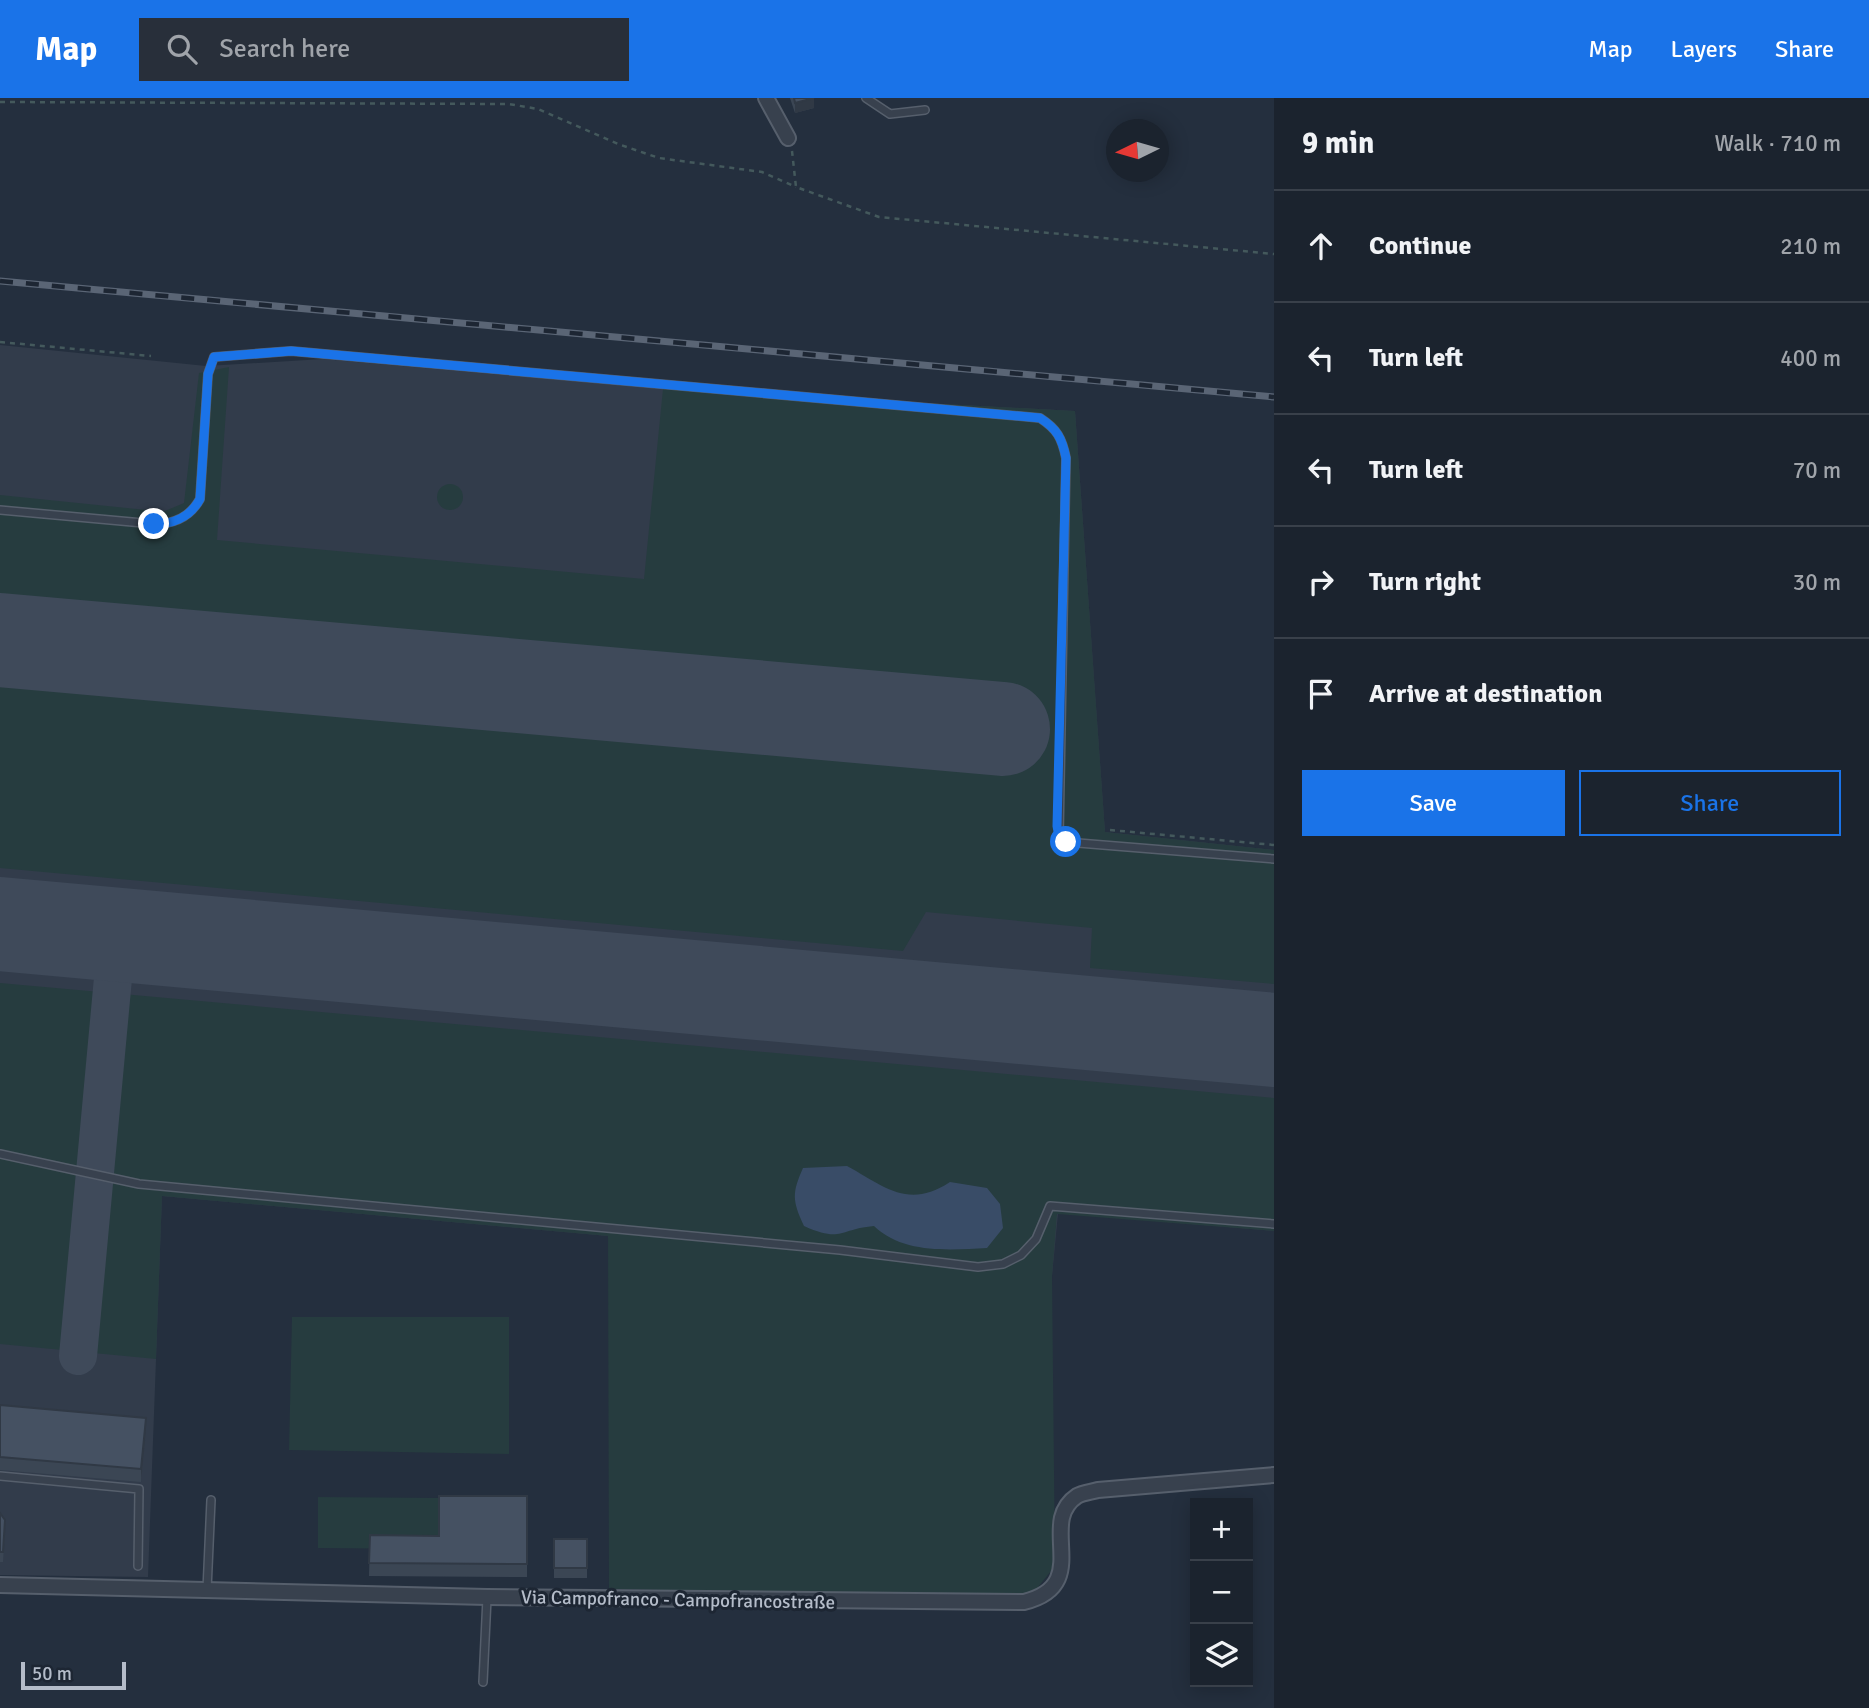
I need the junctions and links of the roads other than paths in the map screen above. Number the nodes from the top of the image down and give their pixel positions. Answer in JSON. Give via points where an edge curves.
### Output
{"nodes":[{"id":1,"x":766,"y":98,"type":"edge"},
{"id":2,"x":866,"y":98,"type":"edge"},
{"id":3,"x":925,"y":110,"type":"dead end"},
{"id":4,"x":789,"y":138,"type":"road end"},
{"id":5,"x":0,"y":510,"type":"edge"},
{"id":6,"x":1274,"y":859,"type":"edge"},
{"id":7,"x":0,"y":1154,"type":"edge"},
{"id":8,"x":1274,"y":1224,"type":"edge"},
{"id":9,"x":1274,"y":1475,"type":"edge"},
{"id":10,"x":0,"y":1476,"type":"edge"},
{"id":11,"x":211,"y":1500,"type":"dead end"},
{"id":12,"x":138,"y":1566,"type":"dead end"},
{"id":13,"x":0,"y":1585,"type":"edge"},
{"id":14,"x":207,"y":1590,"type":"junction"},
{"id":15,"x":487,"y":1597,"type":"junction"},
{"id":16,"x":483,"y":1682,"type":"dead end"}],
"edges":[{"from":1,"to":4,"type":"street"},
{"from":2,"to":3,"type":"lane","via":[[890,114]]},
{"from":5,"to":6,"type":"lane","via":[[168,524],[194,510],[200,499],[208,374],[214,357],[291,351],[1040,418],[1062,440],[1066,458],[1059,837],[1066,842]]},
{"from":7,"to":8,"type":"lane","via":[[139,1185],[826,1248],[978,1267],[1003,1264],[1021,1255],[1036,1240],[1051,1206]]},
{"from":9,"to":15,"type":"street","name":"Via Campofranco - Campofrancostraße","via":[[1077,1495],[1065,1509],[1056,1586],[1043,1597],[1024,1602]]},
{"from":10,"to":12,"type":"lane","via":[[139,1489]]},
{"from":11,"to":14,"type":"lane"},
{"from":13,"to":14,"type":"street","name":"Via Campofranco - Campofrancostraße"},
{"from":14,"to":15,"type":"street","name":"Via Campofranco - Campofrancostraße"},
{"from":15,"to":16,"type":"lane"}]}
